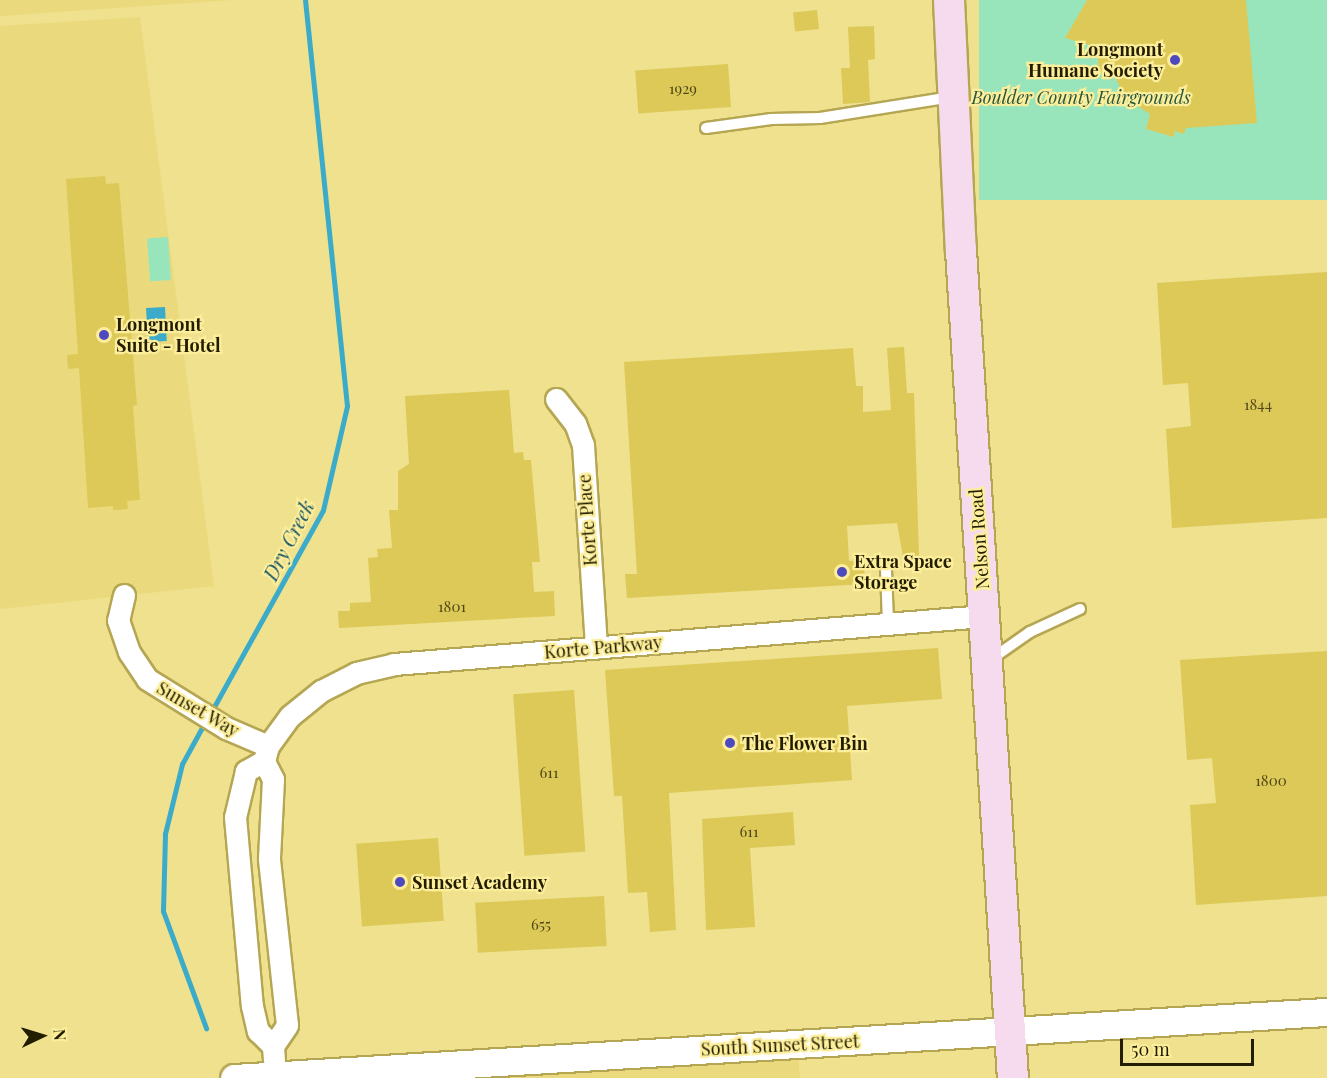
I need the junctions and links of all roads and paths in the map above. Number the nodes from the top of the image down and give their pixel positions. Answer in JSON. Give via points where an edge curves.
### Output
{"nodes":[{"id":1,"x":949,"y":0,"type":"edge"},
{"id":2,"x":954,"y":96,"type":"junction"},
{"id":3,"x":706,"y":128,"type":"dead end"},
{"id":4,"x":556,"y":399,"type":"dead end"},
{"id":5,"x":886,"y":570,"type":"dead end"},
{"id":6,"x":124,"y":595,"type":"dead end"},
{"id":7,"x":1080,"y":609,"type":"dead end"},
{"id":8,"x":984,"y":616,"type":"junction"},
{"id":9,"x":888,"y":622,"type":"junction"},
{"id":10,"x":596,"y":648,"type":"junction"},
{"id":11,"x":987,"y":662,"type":"junction"},
{"id":12,"x":266,"y":754,"type":"junction"},
{"id":13,"x":1327,"y":1012,"type":"edge"},
{"id":14,"x":1010,"y":1031,"type":"junction"},
{"id":15,"x":273,"y":1046,"type":"junction"},
{"id":16,"x":277,"y":1077,"type":"edge"},
{"id":17,"x":234,"y":1078,"type":"edge"},
{"id":18,"x":1013,"y":1078,"type":"edge"}],
"edges":[{"from":1,"to":2,"type":"main road","name":"Nelson Road"},
{"from":2,"to":3,"type":"lane","via":[[820,118],[771,119]]},
{"from":2,"to":8,"type":"main road","name":"Nelson Road"},
{"from":4,"to":10,"type":"street","name":"Korte Place","via":[[575,423],[583,445]]},
{"from":5,"to":9,"type":"lane"},
{"from":6,"to":12,"type":"street","name":"Sunset Way","via":[[118,620],[129,652],[147,679]]},
{"from":7,"to":11,"type":"lane","via":[[1030,632]]},
{"from":8,"to":9,"type":"street","name":"Korte Parkway"},
{"from":8,"to":11,"type":"main road","name":"Nelson Road"},
{"from":9,"to":10,"type":"street","name":"Korte Parkway"},
{"from":10,"to":12,"type":"street","name":"Korte Parkway","via":[[394,664],[356,673],[321,691],[290,716]]},
{"from":11,"to":14,"type":"main road","name":"Nelson Road"},
{"from":12,"to":15,"type":"street","via":[[273,780],[268,858],[287,1025]]},
{"from":12,"to":15,"type":"street","name":"Korte Parkway","via":[[246,771],[235,817],[252,1006],[258,1031]]},
{"from":13,"to":14,"type":"street","name":"South Sunset Street"},
{"from":14,"to":16,"type":"street","name":"South Sunset Street"},
{"from":14,"to":18,"type":"main road","name":"Nelson Road"},
{"from":15,"to":16,"type":"street"},
{"from":16,"to":17,"type":"street","name":"South Sunset Street"}]}
